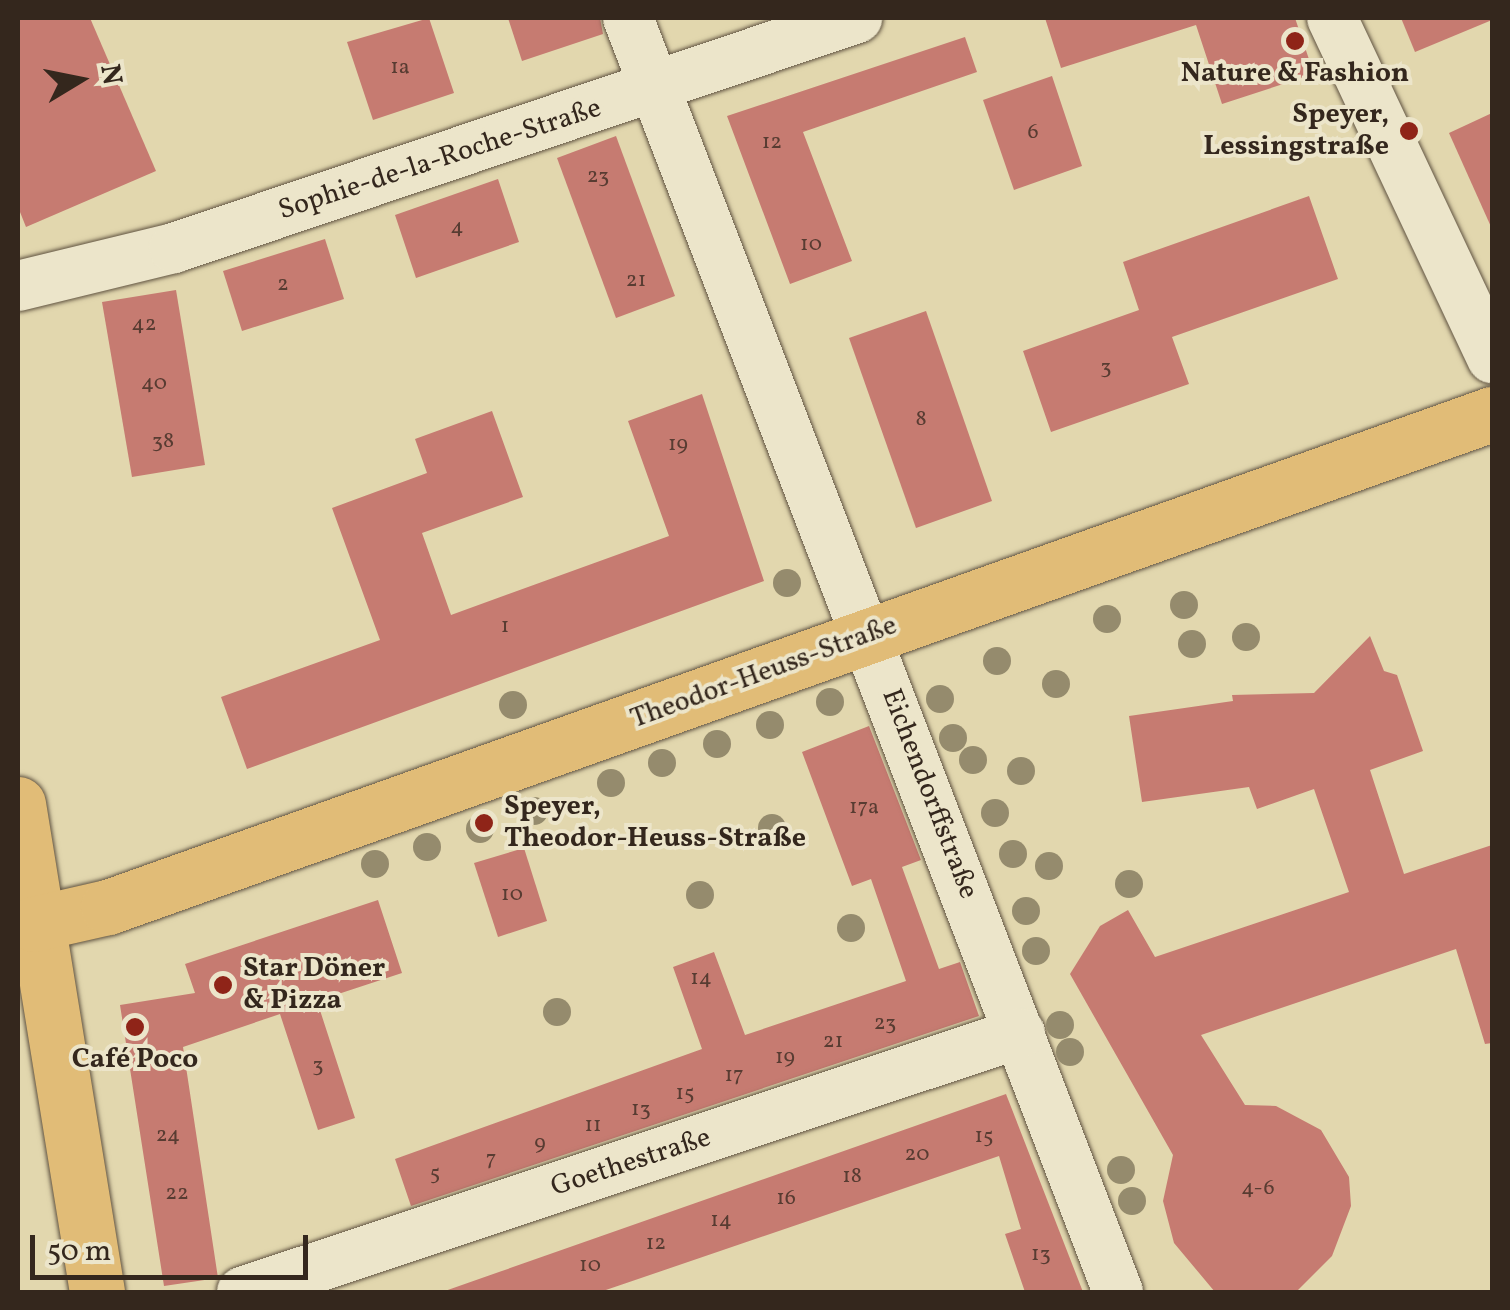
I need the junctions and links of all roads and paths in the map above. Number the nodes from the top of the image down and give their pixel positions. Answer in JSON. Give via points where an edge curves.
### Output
{"nodes":[{"id":1,"x":628,"y":18,"type":"edge"},
{"id":2,"x":857,"y":18,"type":"edge"},
{"id":3,"x":1332,"y":18,"type":"edge"},
{"id":4,"x":656,"y":87,"type":"junction"},
{"id":5,"x":18,"y":286,"type":"edge"},
{"id":6,"x":1492,"y":358,"type":"edge"},
{"id":7,"x":1492,"y":414,"type":"edge"},
{"id":8,"x":867,"y":637,"type":"junction"},
{"id":9,"x":18,"y":804,"type":"edge"},
{"id":10,"x":34,"y":924,"type":"junction"},
{"id":11,"x":1020,"y":1033,"type":"junction"},
{"id":12,"x":98,"y":1292,"type":"edge"},
{"id":13,"x":242,"y":1292,"type":"edge"},
{"id":14,"x":1118,"y":1292,"type":"edge"}],
"edges":[{"from":1,"to":4,"type":"street","name":"Eichendorffstraße"},
{"from":2,"to":4,"type":"street","name":"Sophie-de-la-Roche-Straße"},
{"from":3,"to":6,"type":"street"},
{"from":4,"to":5,"type":"street","name":"Sophie-de-la-Roche-Straße","via":[[174,248]]},
{"from":4,"to":8,"type":"street","name":"Eichendorffstraße"},
{"from":7,"to":8,"type":"main road","name":"Theodor-Heuss-Straße"},
{"from":8,"to":10,"type":"main road","name":"Theodor-Heuss-Straße","via":[[108,907]]},
{"from":8,"to":11,"type":"street","name":"Eichendorffstraße"},
{"from":9,"to":10,"type":"main road"},
{"from":10,"to":12,"type":"main road"},
{"from":11,"to":13,"type":"street","name":"Goethestraße"},
{"from":11,"to":14,"type":"street","name":"Eichendorffstraße"}]}
